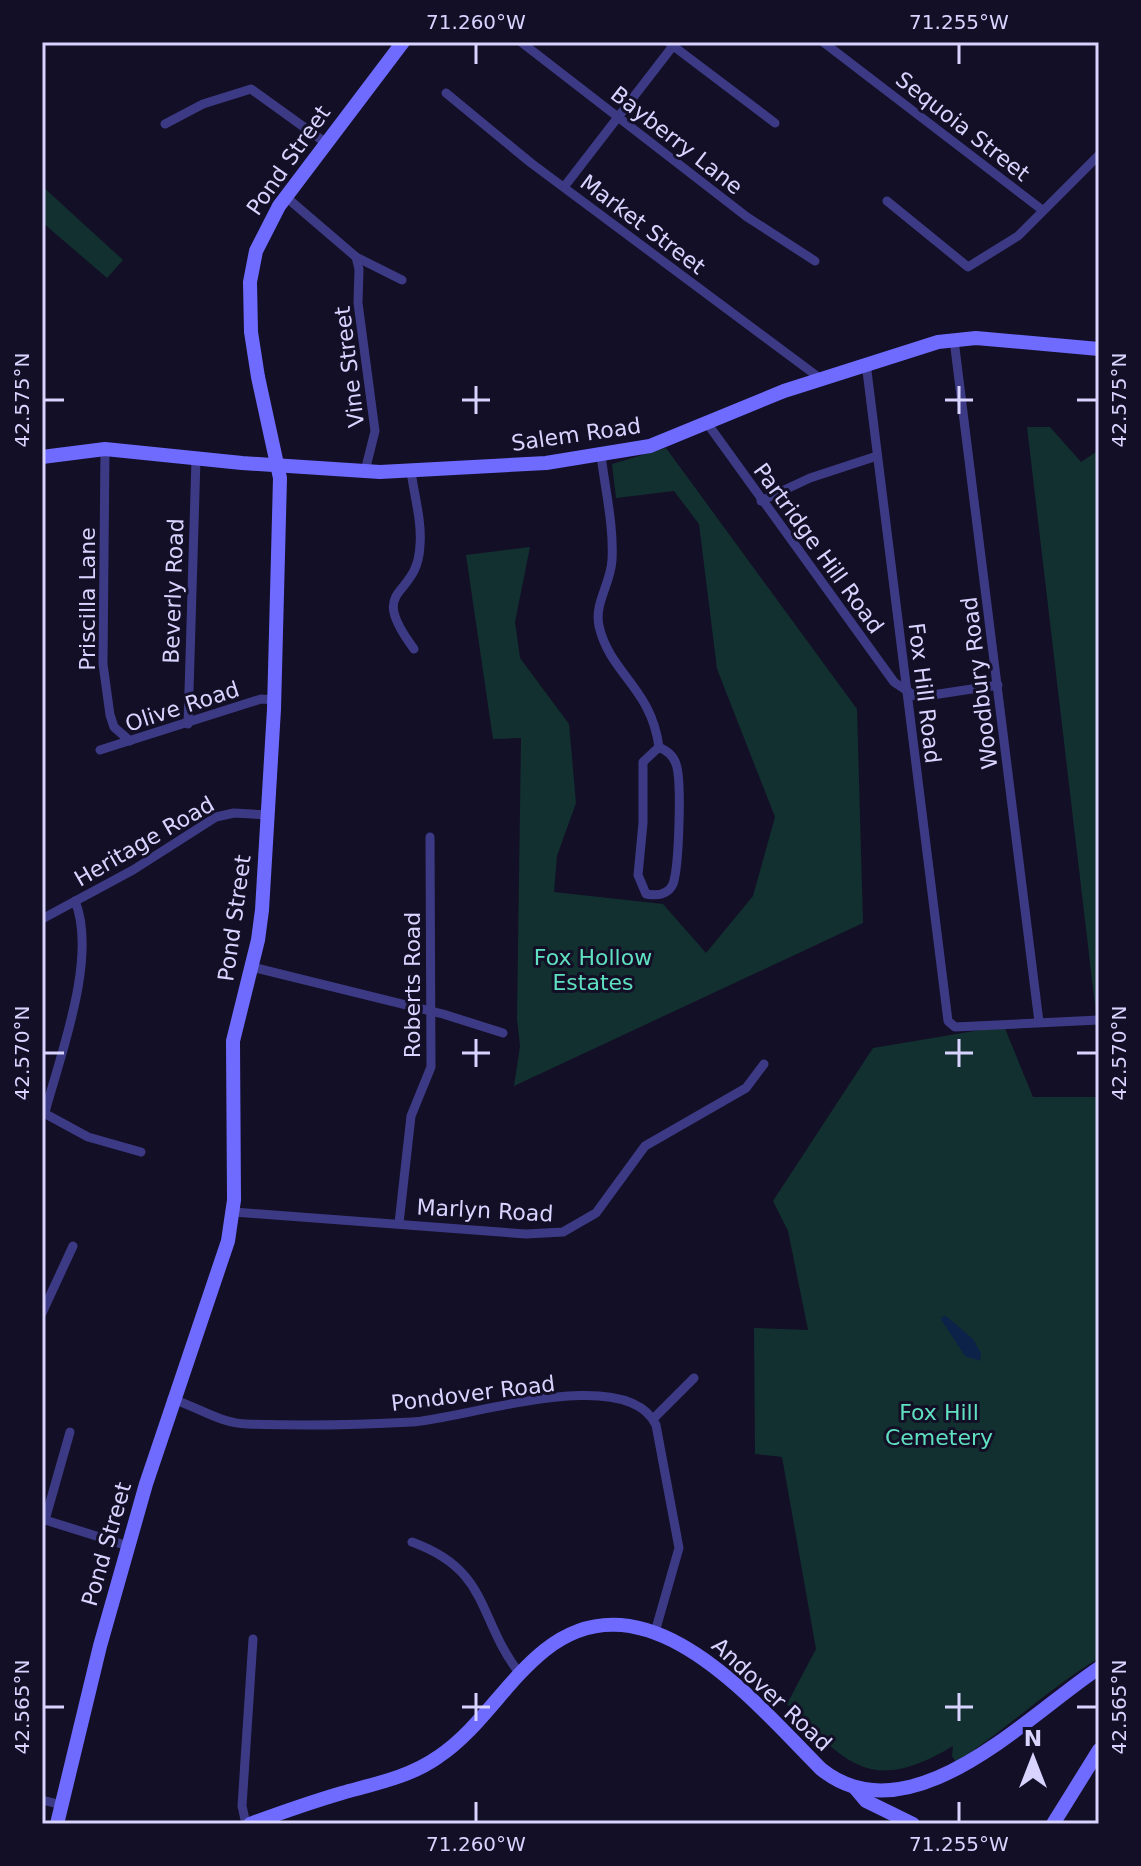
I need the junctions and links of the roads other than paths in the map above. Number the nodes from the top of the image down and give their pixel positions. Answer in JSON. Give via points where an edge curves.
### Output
{"nodes":[{"id":1,"x":403,"y":42,"type":"edge"},
{"id":2,"x":521,"y":42,"type":"edge"},
{"id":3,"x":823,"y":42,"type":"edge"},
{"id":4,"x":673,"y":43,"type":"edge"},
{"id":5,"x":446,"y":93,"type":"dead end"},
{"id":6,"x":619,"y":119,"type":"junction"},
{"id":7,"x":775,"y":123,"type":"dead end"},
{"id":8,"x":165,"y":124,"type":"dead end"},
{"id":9,"x":326,"y":143,"type":"junction"},
{"id":10,"x":1099,"y":155,"type":"edge"},
{"id":11,"x":564,"y":187,"type":"junction"},
{"id":12,"x":286,"y":197,"type":"junction"},
{"id":13,"x":887,"y":201,"type":"dead end"},
{"id":14,"x":1041,"y":209,"type":"junction"},
{"id":15,"x":356,"y":257,"type":"junction"},
{"id":16,"x":815,"y":261,"type":"dead end"},
{"id":17,"x":402,"y":280,"type":"dead end"},
{"id":18,"x":954,"y":340,"type":"junction"},
{"id":19,"x":1099,"y":349,"type":"edge"},
{"id":20,"x":866,"y":363,"type":"junction"},
{"id":21,"x":821,"y":379,"type":"junction"},
{"id":22,"x":707,"y":423,"type":"junction"},
{"id":23,"x":105,"y":449,"type":"junction"},
{"id":24,"x":601,"y":455,"type":"junction"},
{"id":25,"x":877,"y":456,"type":"junction"},
{"id":26,"x":42,"y":457,"type":"edge"},
{"id":27,"x":196,"y":459,"type":"junction"},
{"id":28,"x":277,"y":466,"type":"junction"},
{"id":29,"x":365,"y":471,"type":"junction"},
{"id":30,"x":411,"y":471,"type":"junction"},
{"id":31,"x":761,"y":501,"type":"junction"},
{"id":32,"x":414,"y":649,"type":"dead end"},
{"id":33,"x":998,"y":685,"type":"junction"},
{"id":34,"x":906,"y":691,"type":"junction"},
{"id":35,"x":275,"y":700,"type":"junction"},
{"id":36,"x":188,"y":724,"type":"junction"},
{"id":37,"x":130,"y":741,"type":"junction"},
{"id":38,"x":659,"y":747,"type":"junction"},
{"id":39,"x":100,"y":750,"type":"dead end"},
{"id":40,"x":269,"y":815,"type":"junction"},
{"id":41,"x":430,"y":837,"type":"dead end"},
{"id":42,"x":75,"y":901,"type":"junction"},
{"id":43,"x":42,"y":919,"type":"edge"},
{"id":44,"x":252,"y":967,"type":"junction"},
{"id":45,"x":431,"y":1011,"type":"junction"},
{"id":46,"x":1099,"y":1020,"type":"edge"},
{"id":47,"x":1039,"y":1022,"type":"junction"},
{"id":48,"x":503,"y":1033,"type":"dead end"},
{"id":49,"x":764,"y":1064,"type":"dead end"},
{"id":50,"x":44,"y":1112,"type":"edge"},
{"id":51,"x":141,"y":1152,"type":"dead end"},
{"id":52,"x":234,"y":1212,"type":"junction"},
{"id":53,"x":399,"y":1223,"type":"junction"},
{"id":54,"x":73,"y":1246,"type":"dead end"},
{"id":55,"x":42,"y":1313,"type":"edge"},
{"id":56,"x":694,"y":1378,"type":"dead end"},
{"id":57,"x":172,"y":1399,"type":"junction"},
{"id":58,"x":653,"y":1419,"type":"junction"},
{"id":59,"x":70,"y":1432,"type":"dead end"},
{"id":60,"x":44,"y":1520,"type":"edge"},
{"id":61,"x":412,"y":1542,"type":"dead end"},
{"id":62,"x":128,"y":1546,"type":"junction"},
{"id":63,"x":655,"y":1632,"type":"junction"},
{"id":64,"x":253,"y":1639,"type":"dead end"},
{"id":65,"x":1099,"y":1668,"type":"edge"},
{"id":66,"x":520,"y":1674,"type":"junction"},
{"id":67,"x":1099,"y":1750,"type":"edge"},
{"id":68,"x":1094,"y":1768,"type":"edge"},
{"id":69,"x":855,"y":1788,"type":"junction"},
{"id":70,"x":42,"y":1800,"type":"edge"},
{"id":71,"x":62,"y":1805,"type":"junction"},
{"id":72,"x":57,"y":1824,"type":"edge"},
{"id":73,"x":248,"y":1824,"type":"edge"},
{"id":74,"x":913,"y":1824,"type":"edge"},
{"id":75,"x":1053,"y":1824,"type":"edge"}],
"edges":[{"from":1,"to":9,"type":"main road","name":"Pond Street"},
{"from":2,"to":6,"type":"street","name":"Bayberry Lane"},
{"from":3,"to":14,"type":"street","name":"Sequoia Street"},
{"from":4,"to":6,"type":"street"},
{"from":4,"to":7,"type":"street"},
{"from":5,"to":11,"type":"street","name":"Market Street"},
{"from":6,"to":11,"type":"street"},
{"from":6,"to":16,"type":"street","name":"Bayberry Lane"},
{"from":8,"to":9,"type":"street","via":[[203,104],[251,89]]},
{"from":9,"to":12,"type":"main road","name":"Pond Street"},
{"from":10,"to":14,"type":"street"},
{"from":11,"to":21,"type":"street","name":"Market Street"},
{"from":12,"to":15,"type":"street"},
{"from":12,"to":28,"type":"main road","name":"Pond Street","via":[[256,251],[249,297],[258,377]]},
{"from":13,"to":14,"type":"street","via":[[968,267],[1018,236]]},
{"from":15,"to":17,"type":"street"},
{"from":15,"to":29,"type":"street","name":"Vine Street","via":[[375,431]]},
{"from":18,"to":19,"type":"main road","name":"Salem Road"},
{"from":18,"to":20,"type":"main road","name":"Salem Road"},
{"from":18,"to":33,"type":"street","name":"Woodbury Road"},
{"from":20,"to":21,"type":"main road","name":"Salem Road"},
{"from":20,"to":25,"type":"street","name":"Fox Hill Road"},
{"from":21,"to":22,"type":"main road","name":"Salem Road"},
{"from":22,"to":24,"type":"main road","name":"Salem Road","via":[[650,446]]},
{"from":22,"to":31,"type":"street","name":"Partridge Hill Road"},
{"from":23,"to":26,"type":"main road","name":"Salem Road"},
{"from":23,"to":27,"type":"main road","name":"Salem Road"},
{"from":23,"to":37,"type":"street","name":"Priscilla Lane","via":[[103,664],[114,727]]},
{"from":24,"to":30,"type":"main road","name":"Salem Road"},
{"from":24,"to":38,"type":"street","via":[[613,546],[599,627],[612,658],[646,701]]},
{"from":25,"to":31,"type":"street"},
{"from":25,"to":34,"type":"street","name":"Fox Hill Road"},
{"from":27,"to":28,"type":"main road","name":"Salem Road"},
{"from":27,"to":36,"type":"street","name":"Beverly Road"},
{"from":28,"to":29,"type":"main road","name":"Salem Road"},
{"from":28,"to":35,"type":"main road","name":"Pond Street"},
{"from":29,"to":30,"type":"main road","name":"Salem Road"},
{"from":30,"to":32,"type":"street","via":[[421,544],[391,609]]},
{"from":31,"to":34,"type":"street","name":"Partridge Hill Road","via":[[894,682]]},
{"from":33,"to":34,"type":"street","via":[[945,695],[915,696]]},
{"from":33,"to":47,"type":"street","name":"Woodbury Road"},
{"from":34,"to":47,"type":"street","name":"Fox Hill Road","via":[[948,1021]]},
{"from":35,"to":36,"type":"street","name":"Olive Road","via":[[261,699]]},
{"from":35,"to":40,"type":"main road","name":"Pond Street"},
{"from":36,"to":37,"type":"street","name":"Olive Road"},
{"from":37,"to":39,"type":"street","name":"Olive Road"},
{"from":38,"to":38,"type":"street","via":[[678,766],[679,824],[673,883],[656,896],[646,894],[638,875],[643,762]]},
{"from":40,"to":42,"type":"street","name":"Heritage Road","via":[[216,817]]},
{"from":40,"to":44,"type":"main road","name":"Pond Street"},
{"from":41,"to":45,"type":"street","name":"Roberts Road"},
{"from":42,"to":43,"type":"street","name":"Heritage Road"},
{"from":42,"to":50,"type":"street","via":[[83,928],[76,992]]},
{"from":44,"to":45,"type":"street"},
{"from":44,"to":52,"type":"main road","name":"Pond Street","via":[[233,1041]]},
{"from":45,"to":48,"type":"street"},
{"from":45,"to":53,"type":"street","name":"Roberts Road","via":[[431,1067],[410,1125]]},
{"from":46,"to":47,"type":"street"},
{"from":49,"to":53,"type":"street","name":"Marlyn Road","via":[[746,1088],[645,1146],[606,1204],[570,1229],[526,1234]]},
{"from":50,"to":51,"type":"street","via":[[88,1137]]},
{"from":52,"to":53,"type":"street","name":"Marlyn Road"},
{"from":52,"to":57,"type":"main road","name":"Pond Street","via":[[220,1268]]},
{"from":54,"to":55,"type":"street"},
{"from":56,"to":58,"type":"street"},
{"from":57,"to":58,"type":"street","name":"Pondover Road","via":[[216,1419],[244,1424],[414,1422],[504,1404],[598,1397],[631,1402]]},
{"from":57,"to":62,"type":"main road","name":"Pond Street"},
{"from":58,"to":63,"type":"street","via":[[679,1548]]},
{"from":59,"to":60,"type":"street"},
{"from":60,"to":62,"type":"street"},
{"from":61,"to":66,"type":"street","via":[[444,1554],[467,1574]]},
{"from":62,"to":71,"type":"main road","name":"Pond Street"},
{"from":63,"to":66,"type":"main road","name":"Andover Road","via":[[619,1626],[577,1632],[555,1642]]},
{"from":63,"to":69,"type":"main road","name":"Andover Road","via":[[706,1661],[821,1769]]},
{"from":64,"to":73,"type":"street","via":[[242,1806]]},
{"from":65,"to":69,"type":"main road","name":"Andover Road","via":[[942,1777],[896,1788]]},
{"from":66,"to":73,"type":"main road","name":"Andover Road","via":[[460,1739],[427,1764]]},
{"from":67,"to":68,"type":"main road"},
{"from":68,"to":75,"type":"main road"},
{"from":69,"to":74,"type":"main road","via":[[866,1801]]},
{"from":70,"to":71,"type":"street"},
{"from":71,"to":72,"type":"main road","name":"Pond Street"}]}
